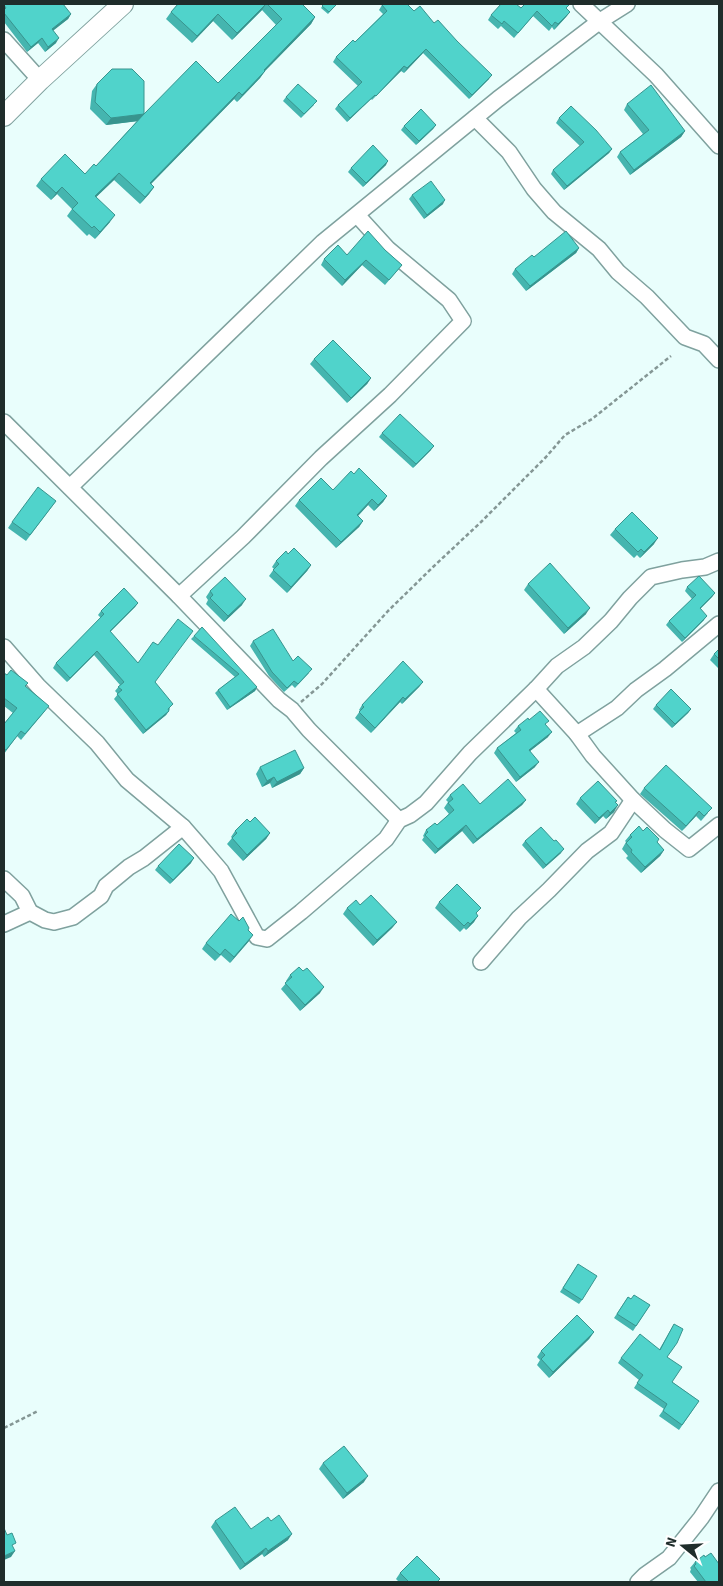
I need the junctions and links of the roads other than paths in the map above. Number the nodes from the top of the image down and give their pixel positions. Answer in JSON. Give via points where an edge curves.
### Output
{"nodes":[{"id":1,"x":123,"y":4,"type":"edge"},
{"id":2,"x":582,"y":4,"type":"edge"},
{"id":3,"x":627,"y":4,"type":"edge"},
{"id":4,"x":600,"y":22,"type":"junction"},
{"id":5,"x":4,"y":40,"type":"edge"},
{"id":6,"x":40,"y":80,"type":"junction"},
{"id":7,"x":4,"y":116,"type":"edge"},
{"id":8,"x":475,"y":118,"type":"junction"},
{"id":9,"x":719,"y":146,"type":"edge"},
{"id":10,"x":356,"y":215,"type":"junction"},
{"id":11,"x":719,"y":360,"type":"edge"},
{"id":12,"x":4,"y":422,"type":"edge"},
{"id":13,"x":70,"y":487,"type":"junction"},
{"id":14,"x":719,"y":561,"type":"edge"},
{"id":15,"x":180,"y":596,"type":"junction"},
{"id":16,"x":719,"y":624,"type":"edge"},
{"id":17,"x":4,"y":646,"type":"edge"},
{"id":18,"x":536,"y":689,"type":"junction"},
{"id":19,"x":577,"y":734,"type":"junction"},
{"id":20,"x":633,"y":800,"type":"junction"},
{"id":21,"x":399,"y":820,"type":"junction"},
{"id":22,"x":719,"y":825,"type":"edge"},
{"id":23,"x":183,"y":827,"type":"junction"},
{"id":24,"x":4,"y":878,"type":"edge"},
{"id":25,"x":30,"y":912,"type":"junction"},
{"id":26,"x":4,"y":924,"type":"edge"},
{"id":27,"x":481,"y":962,"type":"dead end"},
{"id":28,"x":719,"y":1491,"type":"edge"},
{"id":29,"x":638,"y":1582,"type":"edge"}],
"edges":[{"from":1,"to":6,"type":"street"},
{"from":2,"to":4,"type":"street"},
{"from":3,"to":4,"type":"street"},
{"from":4,"to":8,"type":"street"},
{"from":4,"to":9,"type":"street","via":[[656,75]]},
{"from":5,"to":6,"type":"street"},
{"from":6,"to":7,"type":"street"},
{"from":8,"to":10,"type":"street"},
{"from":8,"to":11,"type":"street","via":[[509,152],[554,212],[600,249],[618,272],[647,296],[685,337],[704,344]]},
{"from":10,"to":13,"type":"street","via":[[323,242]]},
{"from":10,"to":15,"type":"street","via":[[388,249],[448,300],[463,321]]},
{"from":12,"to":13,"type":"street"},
{"from":13,"to":15,"type":"street"},
{"from":14,"to":18,"type":"street","via":[[705,568],[651,578],[591,641],[557,666]]},
{"from":15,"to":21,"type":"street"},
{"from":16,"to":19,"type":"street","via":[[617,708]]},
{"from":17,"to":23,"type":"street","via":[[38,686],[97,743],[127,780]]},
{"from":18,"to":19,"type":"street"},
{"from":18,"to":21,"type":"street","via":[[470,753],[426,803]]},
{"from":19,"to":20,"type":"street","via":[[592,756]]},
{"from":20,"to":22,"type":"street","via":[[689,849]]},
{"from":20,"to":27,"type":"street","via":[[611,833],[587,850],[519,918]]},
{"from":21,"to":23,"type":"street","via":[[386,838],[267,939],[257,937],[221,871]]},
{"from":23,"to":25,"type":"street","via":[[129,867],[106,886],[102,896],[73,917],[54,922]]},
{"from":24,"to":25,"type":"street","via":[[22,896]]},
{"from":25,"to":26,"type":"street"},
{"from":28,"to":29,"type":"street","via":[[669,1558]]}]}
